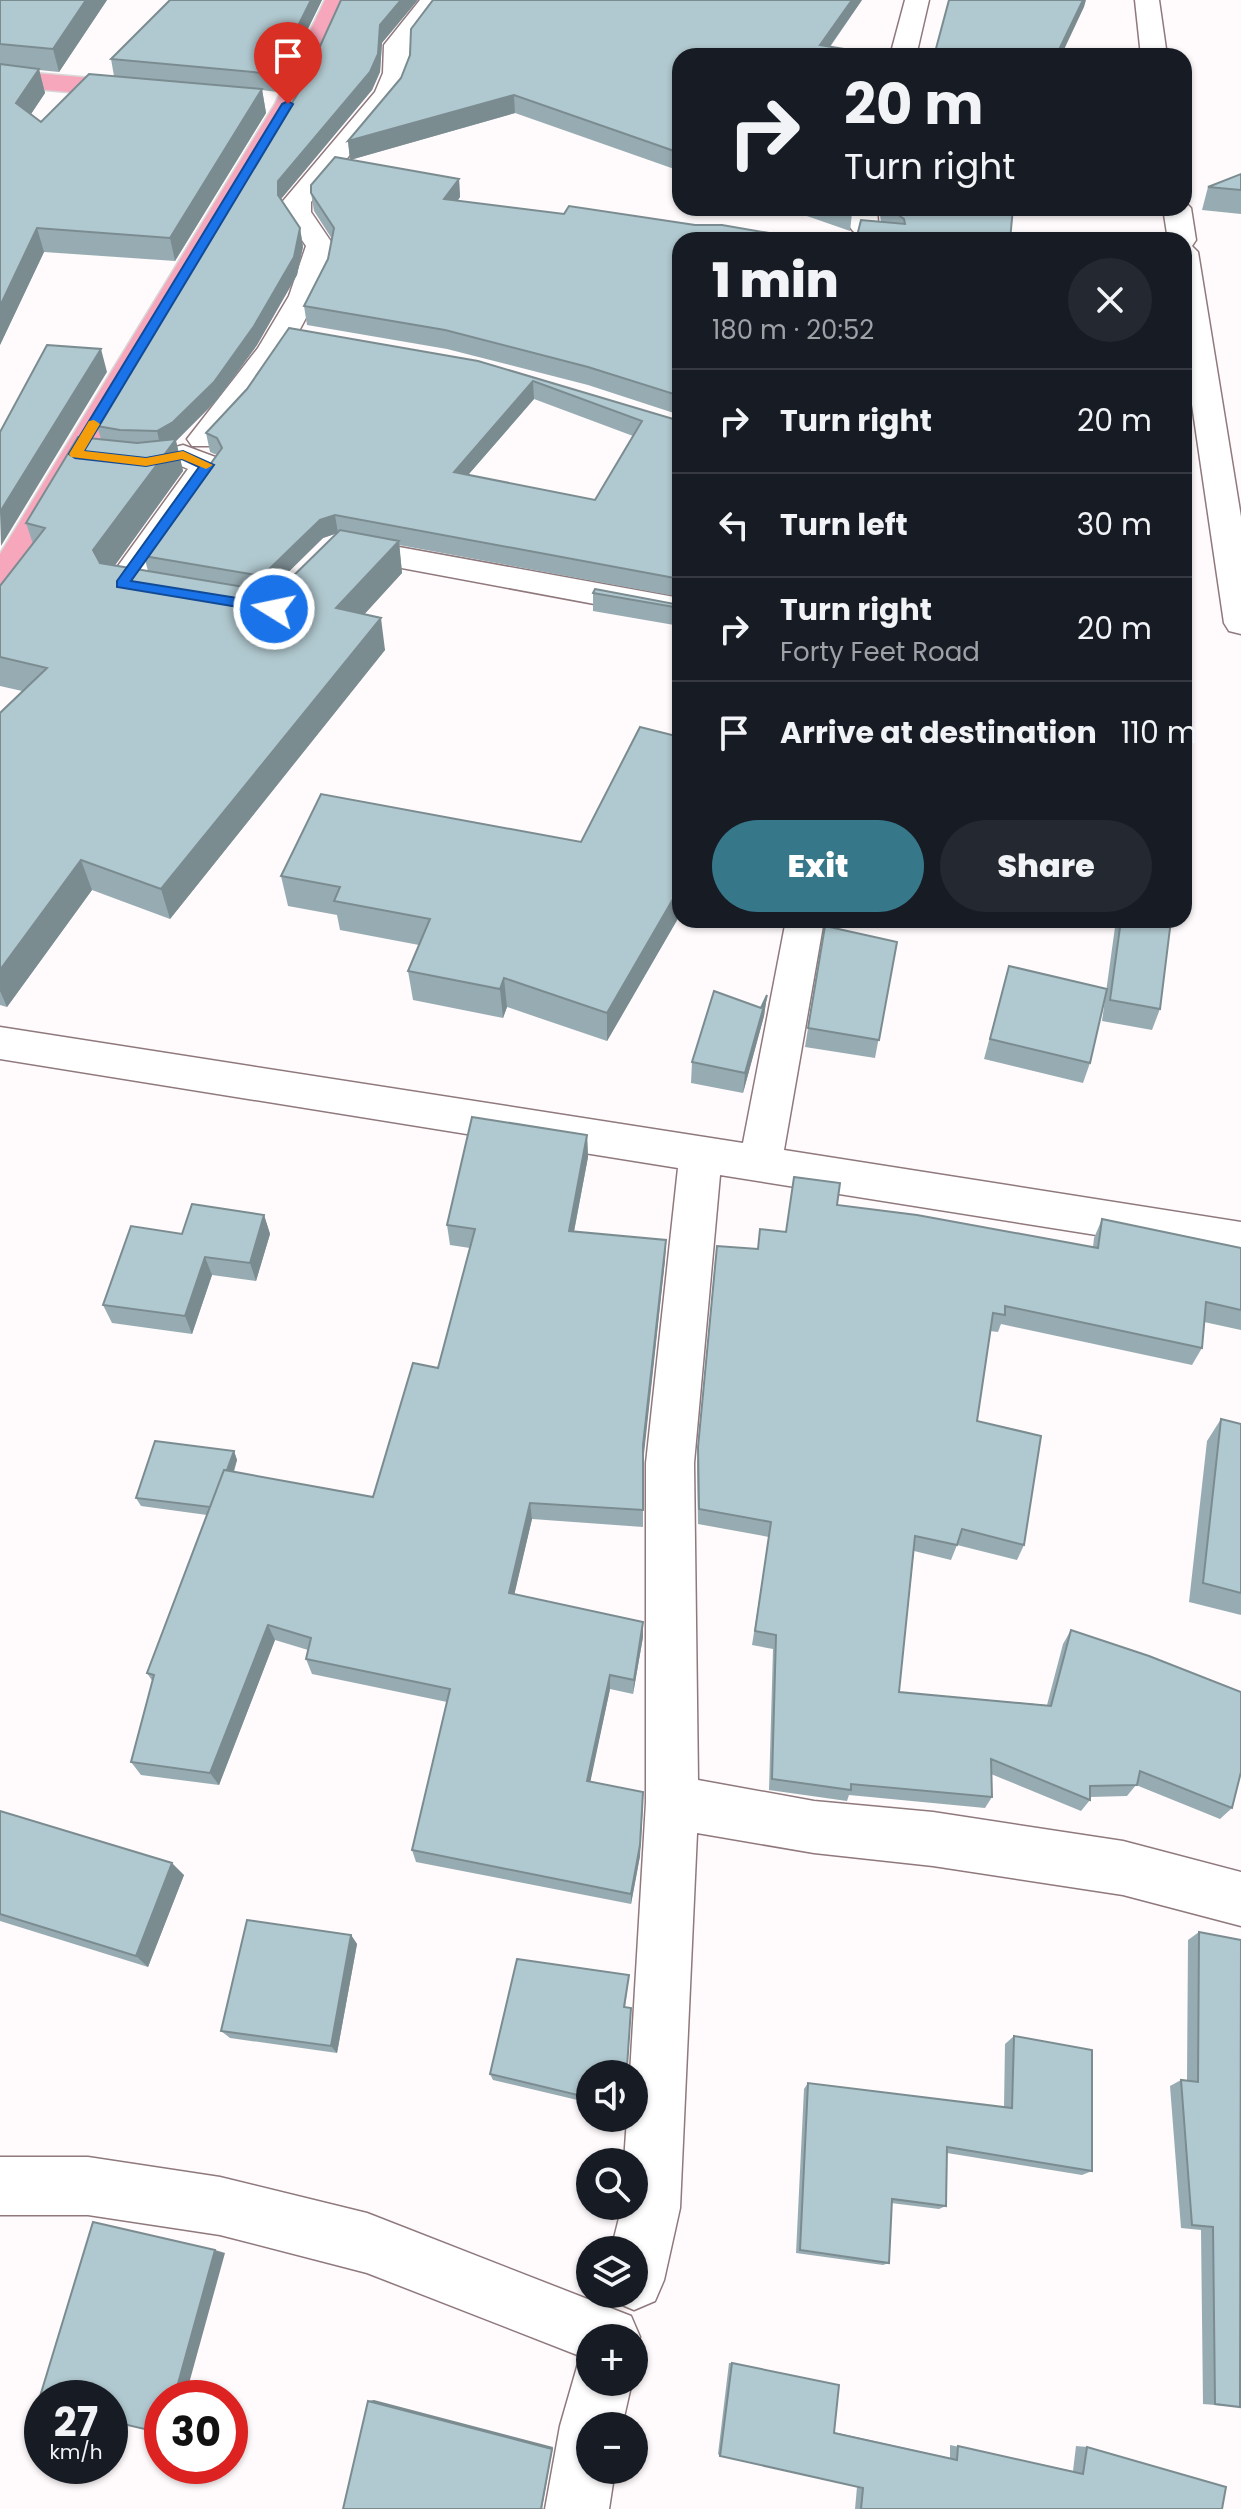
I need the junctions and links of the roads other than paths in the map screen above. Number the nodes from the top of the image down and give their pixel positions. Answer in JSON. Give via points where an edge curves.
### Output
{"nodes":[{"id":1,"x":337,"y":0,"type":"edge"},
{"id":2,"x":433,"y":0,"type":"edge"},
{"id":3,"x":917,"y":0,"type":"edge"},
{"id":4,"x":1147,"y":0,"type":"edge"},
{"id":5,"x":905,"y":48,"type":"edge"},
{"id":6,"x":1153,"y":48,"type":"edge"},
{"id":7,"x":0,"y":78,"type":"edge"},
{"id":8,"x":167,"y":93,"type":"edge"},
{"id":9,"x":257,"y":101,"type":"edge"},
{"id":10,"x":288,"y":104,"type":"junction"},
{"id":11,"x":861,"y":216,"type":"edge"},
{"id":12,"x":871,"y":232,"type":"edge"},
{"id":13,"x":1192,"y":304,"type":"edge"},
{"id":14,"x":316,"y":568,"type":"edge"},
{"id":15,"x":0,"y":581,"type":"edge"},
{"id":16,"x":189,"y":594,"type":"edge"},
{"id":17,"x":672,"y":608,"type":"edge"},
{"id":18,"x":1241,"y":623,"type":"edge"},
{"id":19,"x":804,"y":928,"type":"edge"},
{"id":20,"x":0,"y":1043,"type":"edge"},
{"id":21,"x":701,"y":1154,"type":"junction"},
{"id":22,"x":760,"y":1164,"type":"junction"},
{"id":23,"x":1241,"y":1240,"type":"edge"},
{"id":24,"x":672,"y":1802,"type":"junction"},
{"id":25,"x":1241,"y":1899,"type":"edge"},
{"id":26,"x":0,"y":2186,"type":"edge"},
{"id":27,"x":644,"y":2236,"type":"edge"},
{"id":28,"x":576,"y":2324,"type":"edge"},
{"id":29,"x":581,"y":2484,"type":"edge"},
{"id":30,"x":577,"y":2509,"type":"edge"}],
"edges":[{"from":1,"to":10,"type":"main road"},
{"from":2,"to":16,"type":"street","via":[[397,45],[396,73],[387,94],[297,201],[297,212],[320,246],[295,335],[204,438],[170,458],[207,465],[122,584]]},
{"from":3,"to":5,"type":"street"},
{"from":4,"to":6,"type":"street"},
{"from":7,"to":8,"type":"main road"},
{"from":9,"to":10,"type":"main road"},
{"from":10,"to":15,"type":"main road","via":[[90,456]]},
{"from":11,"to":12,"type":"street"},
{"from":13,"to":18,"type":"street"},
{"from":14,"to":17,"type":"street","via":[[337,547]]},
{"from":19,"to":22,"type":"street"},
{"from":20,"to":21,"type":"street"},
{"from":21,"to":22,"type":"street"},
{"from":21,"to":24,"type":"street","via":[[670,1463]]},
{"from":22,"to":23,"type":"street"},
{"from":24,"to":25,"type":"street","via":[[814,1827],[1123,1868]]},
{"from":24,"to":27,"type":"street","via":[[651,2208]]},
{"from":26,"to":28,"type":"street","via":[[88,2186],[220,2206],[367,2243]]},
{"from":29,"to":30,"type":"street"}]}
